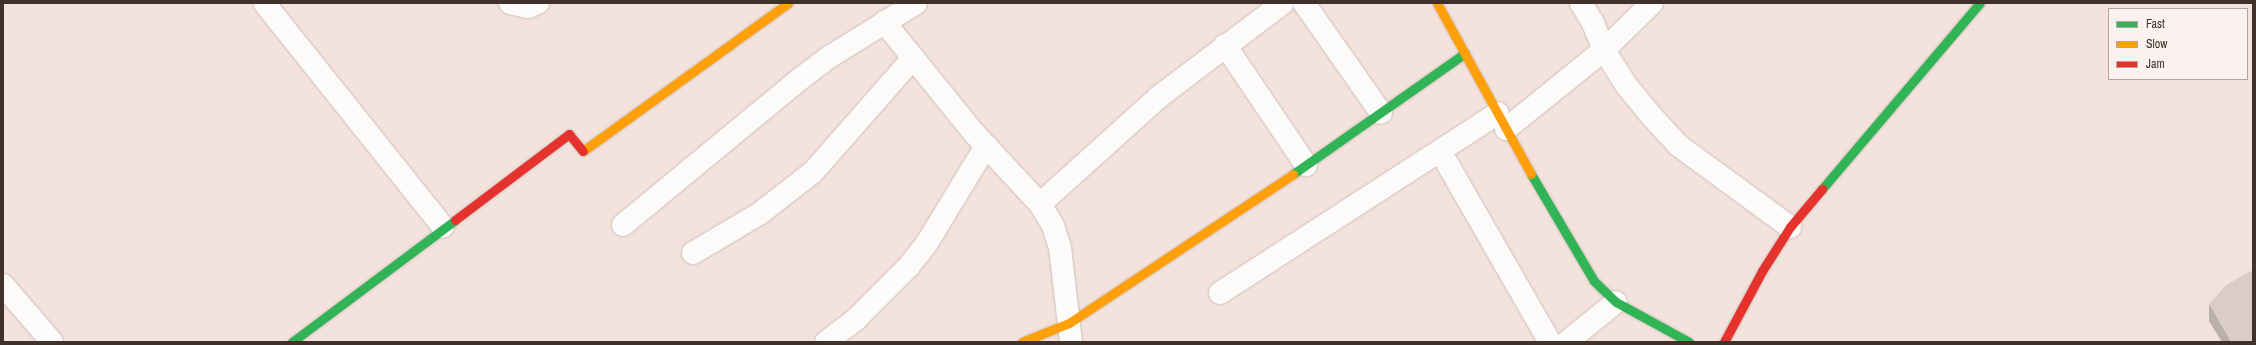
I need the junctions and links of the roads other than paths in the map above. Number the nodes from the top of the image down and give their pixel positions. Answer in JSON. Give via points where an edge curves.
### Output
{"nodes":[{"id":1,"x":510,"y":3,"type":"edge"},
{"id":2,"x":538,"y":3,"type":"edge"},
{"id":3,"x":788,"y":3,"type":"edge"},
{"id":4,"x":916,"y":3,"type":"edge"},
{"id":5,"x":1284,"y":3,"type":"edge"},
{"id":6,"x":1304,"y":3,"type":"edge"},
{"id":7,"x":1437,"y":3,"type":"edge"},
{"id":8,"x":1582,"y":3,"type":"edge"},
{"id":9,"x":1652,"y":3,"type":"edge"},
{"id":10,"x":1980,"y":3,"type":"edge"},
{"id":11,"x":265,"y":4,"type":"dead end"},
{"id":12,"x":884,"y":22,"type":"junction"},
{"id":13,"x":1226,"y":46,"type":"junction"},
{"id":14,"x":1604,"y":50,"type":"junction"},
{"id":15,"x":1465,"y":53,"type":"junction"},
{"id":16,"x":913,"y":58,"type":"junction"},
{"id":17,"x":1381,"y":113,"type":"junction"},
{"id":18,"x":1502,"y":121,"type":"junction"},
{"id":19,"x":986,"y":146,"type":"junction"},
{"id":20,"x":1440,"y":151,"type":"junction"},
{"id":21,"x":1306,"y":165,"type":"junction"},
{"id":22,"x":1040,"y":204,"type":"junction"},
{"id":23,"x":623,"y":225,"type":"dead end"},
{"id":24,"x":443,"y":227,"type":"junction"},
{"id":25,"x":1790,"y":227,"type":"junction"},
{"id":26,"x":693,"y":253,"type":"dead end"},
{"id":27,"x":3,"y":285,"type":"edge"},
{"id":28,"x":1220,"y":293,"type":"dead end"},
{"id":29,"x":1616,"y":302,"type":"junction"},
{"id":30,"x":1070,"y":332,"type":"edge"},
{"id":31,"x":52,"y":342,"type":"edge"},
{"id":32,"x":292,"y":342,"type":"edge"},
{"id":33,"x":826,"y":342,"type":"edge"},
{"id":34,"x":1022,"y":342,"type":"edge"},
{"id":35,"x":1550,"y":342,"type":"edge"},
{"id":36,"x":1567,"y":342,"type":"edge"},
{"id":37,"x":1689,"y":342,"type":"edge"},
{"id":38,"x":1724,"y":342,"type":"edge"}],
"edges":[{"from":1,"to":2,"type":"street","via":[[528,7]]},
{"from":3,"to":24,"type":"street","via":[[582,152],[569,134]]},
{"from":4,"to":12,"type":"street"},
{"from":5,"to":13,"type":"street"},
{"from":6,"to":17,"type":"street"},
{"from":7,"to":15,"type":"street"},
{"from":8,"to":14,"type":"street"},
{"from":9,"to":14,"type":"street"},
{"from":10,"to":25,"type":"street"},
{"from":11,"to":24,"type":"street"},
{"from":12,"to":16,"type":"street"},
{"from":12,"to":23,"type":"street","via":[[800,78]]},
{"from":13,"to":21,"type":"street"},
{"from":13,"to":22,"type":"street","via":[[1160,96]]},
{"from":14,"to":18,"type":"street"},
{"from":14,"to":25,"type":"street","via":[[1626,85],[1678,145]]},
{"from":15,"to":17,"type":"street"},
{"from":15,"to":18,"type":"street"},
{"from":16,"to":19,"type":"street"},
{"from":16,"to":26,"type":"street","via":[[813,172],[759,214]]},
{"from":17,"to":21,"type":"street"},
{"from":18,"to":20,"type":"street"},
{"from":18,"to":29,"type":"street","via":[[1566,238],[1594,281]]},
{"from":19,"to":22,"type":"street"},
{"from":19,"to":33,"type":"street","via":[[927,243],[909,266],[856,319]]},
{"from":20,"to":28,"type":"street"},
{"from":20,"to":35,"type":"street"},
{"from":21,"to":30,"type":"street"},
{"from":22,"to":30,"type":"street","via":[[1053,226],[1060,248]]},
{"from":24,"to":32,"type":"street"},
{"from":25,"to":38,"type":"street","via":[[1762,271]]},
{"from":27,"to":31,"type":"street"},
{"from":29,"to":36,"type":"street"},
{"from":29,"to":37,"type":"street"},
{"from":30,"to":34,"type":"street"}]}
